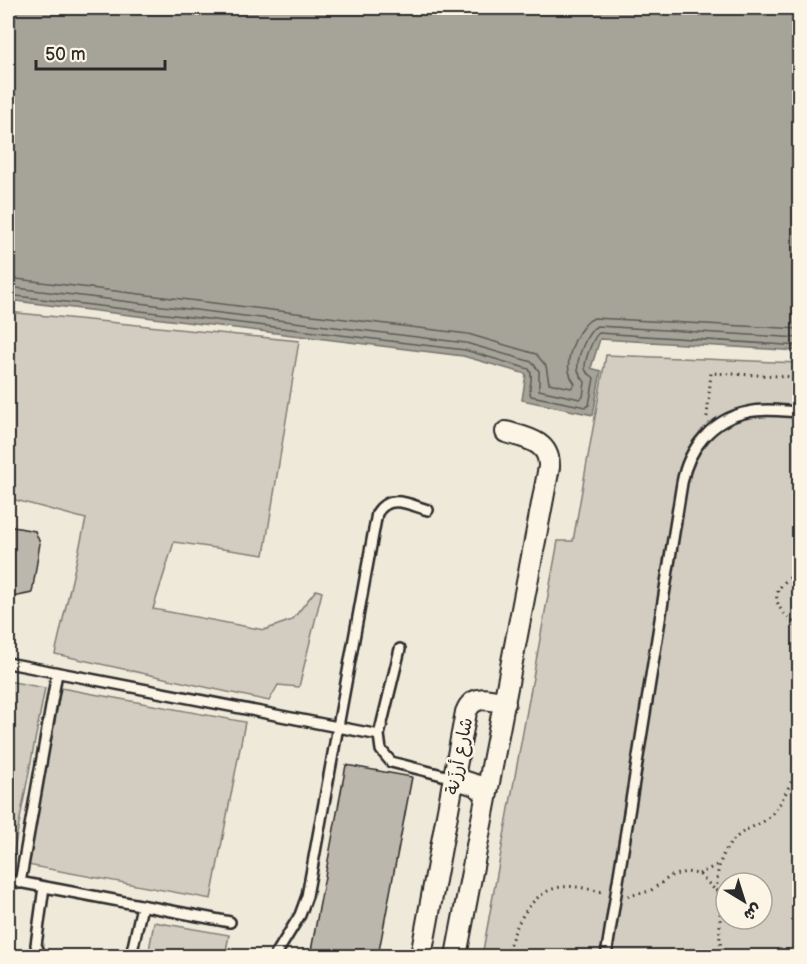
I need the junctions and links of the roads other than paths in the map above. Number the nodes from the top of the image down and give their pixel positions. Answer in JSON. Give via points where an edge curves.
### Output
{"nodes":[{"id":1,"x":800,"y":412,"type":"edge"},
{"id":2,"x":506,"y":432,"type":"dead end"},
{"id":3,"x":428,"y":510,"type":"dead end"},
{"id":4,"x":400,"y":649,"type":"dead end"},
{"id":5,"x":8,"y":663,"type":"edge"},
{"id":6,"x":57,"y":673,"type":"junction"},
{"id":7,"x":505,"y":703,"type":"junction"},
{"id":8,"x":338,"y":727,"type":"junction"},
{"id":9,"x":379,"y":735,"type":"junction"},
{"id":10,"x":454,"y":778,"type":"junction"},
{"id":11,"x":486,"y":793,"type":"junction"},
{"id":12,"x":8,"y":880,"type":"edge"},
{"id":13,"x":20,"y":883,"type":"junction"},
{"id":14,"x":44,"y":887,"type":"junction"},
{"id":15,"x":142,"y":906,"type":"junction"},
{"id":16,"x":230,"y":922,"type":"dead end"},
{"id":17,"x":41,"y":957,"type":"edge"},
{"id":18,"x":131,"y":957,"type":"edge"},
{"id":19,"x":275,"y":957,"type":"edge"},
{"id":20,"x":421,"y":957,"type":"edge"},
{"id":21,"x":456,"y":957,"type":"edge"},
{"id":22,"x":606,"y":957,"type":"edge"}],
"edges":[{"from":1,"to":22,"type":"lane","via":[[748,412],[725,420],[706,434],[692,452],[684,472]]},
{"from":2,"to":7,"type":"street","via":[[540,444],[549,460]]},
{"from":3,"to":8,"type":"lane","via":[[392,501],[377,513]]},
{"from":4,"to":9,"type":"lane"},
{"from":5,"to":6,"type":"lane"},
{"from":6,"to":8,"type":"lane"},
{"from":6,"to":13,"type":"lane"},
{"from":7,"to":10,"type":"street","name":"شارع أرزَنة","via":[[483,698],[468,707]]},
{"from":7,"to":11,"type":"street","name":"شارع أرزَنة"},
{"from":8,"to":9,"type":"lane"},
{"from":8,"to":19,"type":"lane","via":[[307,896]]},
{"from":9,"to":10,"type":"lane","via":[[381,750],[391,762]]},
{"from":10,"to":11,"type":"street"},
{"from":10,"to":20,"type":"street","name":"شارع أرزَنة"},
{"from":11,"to":21,"type":"street","name":"شارع أرزَنة"},
{"from":12,"to":13,"type":"lane"},
{"from":13,"to":14,"type":"lane"},
{"from":14,"to":15,"type":"lane"},
{"from":14,"to":17,"type":"lane","via":[[36,945]]},
{"from":15,"to":16,"type":"lane"},
{"from":15,"to":18,"type":"lane"}]}
